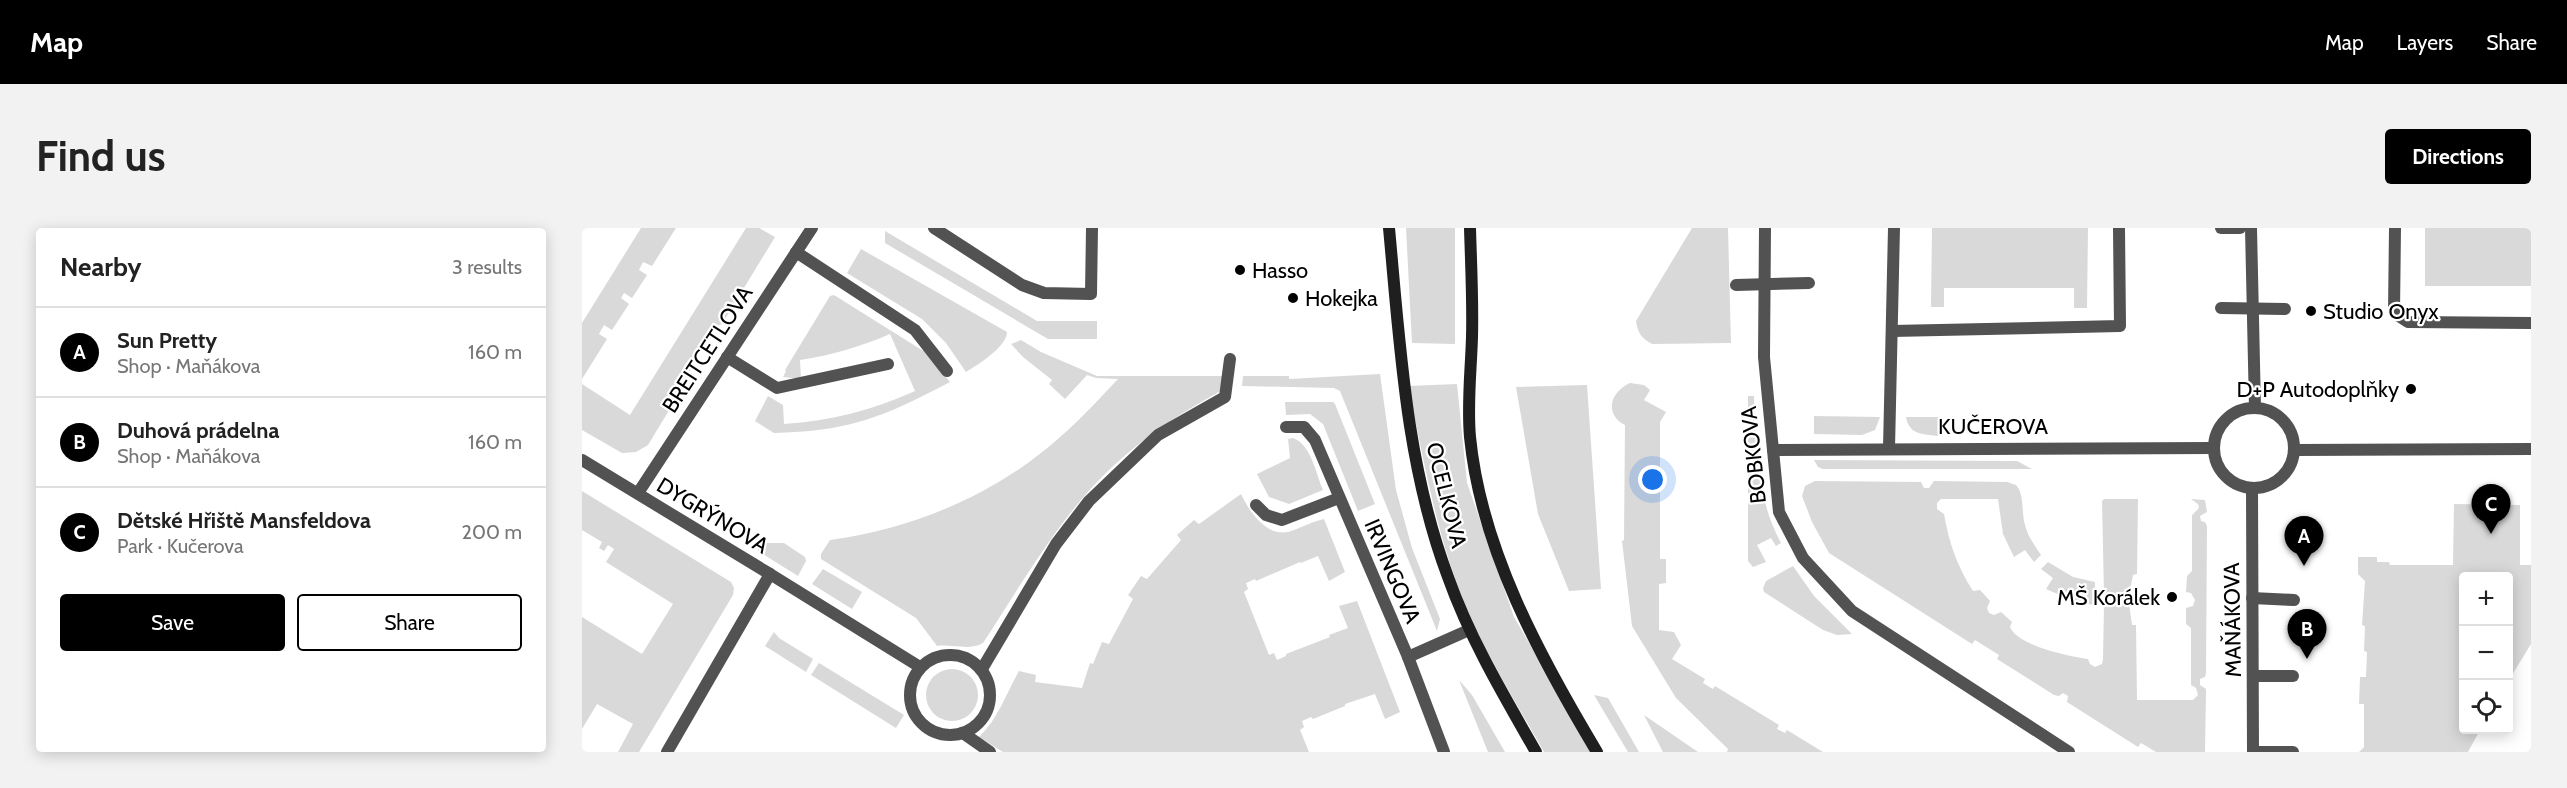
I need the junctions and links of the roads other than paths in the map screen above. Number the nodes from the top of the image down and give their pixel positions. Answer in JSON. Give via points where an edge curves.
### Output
{"nodes":[{"id":1,"x":812,"y":228,"type":"edge"},
{"id":2,"x":934,"y":228,"type":"edge"},
{"id":3,"x":1092,"y":228,"type":"edge"},
{"id":4,"x":1389,"y":228,"type":"edge"},
{"id":5,"x":1470,"y":228,"type":"edge"},
{"id":6,"x":1765,"y":228,"type":"edge"},
{"id":7,"x":1894,"y":228,"type":"edge"},
{"id":8,"x":2119,"y":228,"type":"edge"},
{"id":9,"x":2221,"y":228,"type":"edge"},
{"id":10,"x":2240,"y":228,"type":"edge"},
{"id":11,"x":2251,"y":228,"type":"edge"},
{"id":12,"x":2395,"y":228,"type":"edge"},
{"id":13,"x":796,"y":252,"type":"junction"},
{"id":14,"x":1809,"y":283,"type":"dead end"},
{"id":15,"x":1765,"y":284,"type":"junction"},
{"id":16,"x":1736,"y":285,"type":"dead end"},
{"id":17,"x":2221,"y":308,"type":"dead end"},
{"id":18,"x":2252,"y":308,"type":"junction"},
{"id":19,"x":2285,"y":309,"type":"dead end"},
{"id":20,"x":2531,"y":323,"type":"edge"},
{"id":21,"x":1892,"y":331,"type":"junction"},
{"id":22,"x":728,"y":357,"type":"junction"},
{"id":23,"x":1230,"y":359,"type":"dead end"},
{"id":24,"x":888,"y":364,"type":"dead end"},
{"id":25,"x":947,"y":371,"type":"dead end"},
{"id":26,"x":2255,"y":408,"type":"junction"},
{"id":27,"x":1286,"y":427,"type":"dead end"},
{"id":28,"x":1889,"y":448,"type":"junction"},
{"id":29,"x":2214,"y":448,"type":"junction"},
{"id":30,"x":2525,"y":449,"type":"edge"},
{"id":31,"x":1773,"y":450,"type":"junction"},
{"id":32,"x":2294,"y":450,"type":"junction"},
{"id":33,"x":582,"y":460,"type":"edge"},
{"id":34,"x":2252,"y":488,"type":"junction"},
{"id":35,"x":638,"y":493,"type":"junction"},
{"id":36,"x":1339,"y":498,"type":"junction"},
{"id":37,"x":1256,"y":505,"type":"dead end"},
{"id":38,"x":770,"y":574,"type":"junction"},
{"id":39,"x":2252,"y":597,"type":"junction"},
{"id":40,"x":2294,"y":600,"type":"dead end"},
{"id":41,"x":1469,"y":630,"type":"junction"},
{"id":42,"x":1408,"y":657,"type":"junction"},
{"id":43,"x":920,"y":668,"type":"junction"},
{"id":44,"x":982,"y":669,"type":"junction"},
{"id":45,"x":2254,"y":676,"type":"junction"},
{"id":46,"x":2293,"y":676,"type":"dead end"},
{"id":47,"x":963,"y":734,"type":"junction"},
{"id":48,"x":667,"y":752,"type":"edge"},
{"id":49,"x":990,"y":752,"type":"edge"},
{"id":50,"x":1444,"y":752,"type":"edge"},
{"id":51,"x":1536,"y":752,"type":"edge"},
{"id":52,"x":1597,"y":752,"type":"edge"},
{"id":53,"x":2069,"y":752,"type":"edge"},
{"id":54,"x":2253,"y":752,"type":"edge"},
{"id":55,"x":2293,"y":752,"type":"edge"}],
"edges":[{"from":1,"to":13,"type":"street","name":"BREITCETLOVA"},
{"from":2,"to":3,"type":"street","via":[[1022,285],[1044,293],[1091,294]]},
{"from":4,"to":41,"type":"street","name":"OCELKOVA","via":[[1414,459],[1447,576]]},
{"from":5,"to":52,"type":"street","name":"OCELKOVA","via":[[1472,337],[1468,392],[1478,487],[1505,571],[1533,636]]},
{"from":6,"to":15,"type":"street","name":"BOBKOVA"},
{"from":7,"to":21,"type":"street"},
{"from":8,"to":21,"type":"street","via":[[2120,326]]},
{"from":9,"to":10,"type":"street"},
{"from":11,"to":18,"type":"street"},
{"from":12,"to":20,"type":"street","via":[[2394,313],[2408,322]]},
{"from":13,"to":22,"type":"street","name":"BREITCETLOVA"},
{"from":13,"to":25,"type":"street","via":[[915,330]]},
{"from":14,"to":15,"type":"street"},
{"from":15,"to":16,"type":"street"},
{"from":15,"to":31,"type":"street","name":"BOBKOVA","via":[[1764,357]]},
{"from":17,"to":18,"type":"street"},
{"from":18,"to":19,"type":"street"},
{"from":18,"to":26,"type":"street"},
{"from":21,"to":28,"type":"street"},
{"from":22,"to":24,"type":"street","via":[[777,388]]},
{"from":22,"to":35,"type":"street","name":"BREITCETLOVA"},
{"from":23,"to":44,"type":"street","via":[[1225,397],[1158,435],[1089,501],[1056,544]]},
{"from":26,"to":29,"type":"street","via":[[2242,410],[2222,424]]},
{"from":26,"to":32,"type":"street","via":[[2278,417],[2287,426]]},
{"from":27,"to":36,"type":"street","name":"IRVINGOVA","via":[[1304,427],[1315,440]]},
{"from":28,"to":29,"type":"street","name":"KUČEROVA"},
{"from":28,"to":31,"type":"street","name":"KUČEROVA"},
{"from":29,"to":34,"type":"street","via":[[2222,471],[2231,481]]},
{"from":30,"to":32,"type":"street"},
{"from":31,"to":53,"type":"street","name":"BOBKOVA","via":[[1779,512],[1803,558],[1852,610]]},
{"from":32,"to":34,"type":"street","via":[[2292,462],[2277,481]]},
{"from":33,"to":35,"type":"street","name":"DYGRÝNOVA"},
{"from":34,"to":39,"type":"street","name":"MAŇÁKOVA"},
{"from":35,"to":38,"type":"street","name":"DYGRÝNOVA"},
{"from":36,"to":37,"type":"street","via":[[1282,520],[1266,515]]},
{"from":36,"to":42,"type":"street","name":"IRVINGOVA"},
{"from":38,"to":43,"type":"street"},
{"from":38,"to":48,"type":"street","name":"DYGRÝNOVA"},
{"from":39,"to":40,"type":"street"},
{"from":39,"to":45,"type":"street","name":"MAŇÁKOVA"},
{"from":41,"to":42,"type":"street"},
{"from":41,"to":51,"type":"street","name":"OCELKOVA"},
{"from":42,"to":50,"type":"street","name":"IRVINGOVA"},
{"from":43,"to":44,"type":"street","via":[[930,660],[952,654]]},
{"from":43,"to":47,"type":"street","via":[[910,689],[914,714],[935,732]]},
{"from":44,"to":47,"type":"street","via":[[988,681],[990,704],[980,723]]},
{"from":45,"to":46,"type":"street"},
{"from":45,"to":54,"type":"street","name":"MAŇÁKOVA"},
{"from":47,"to":49,"type":"street"},
{"from":54,"to":55,"type":"street"}]}
